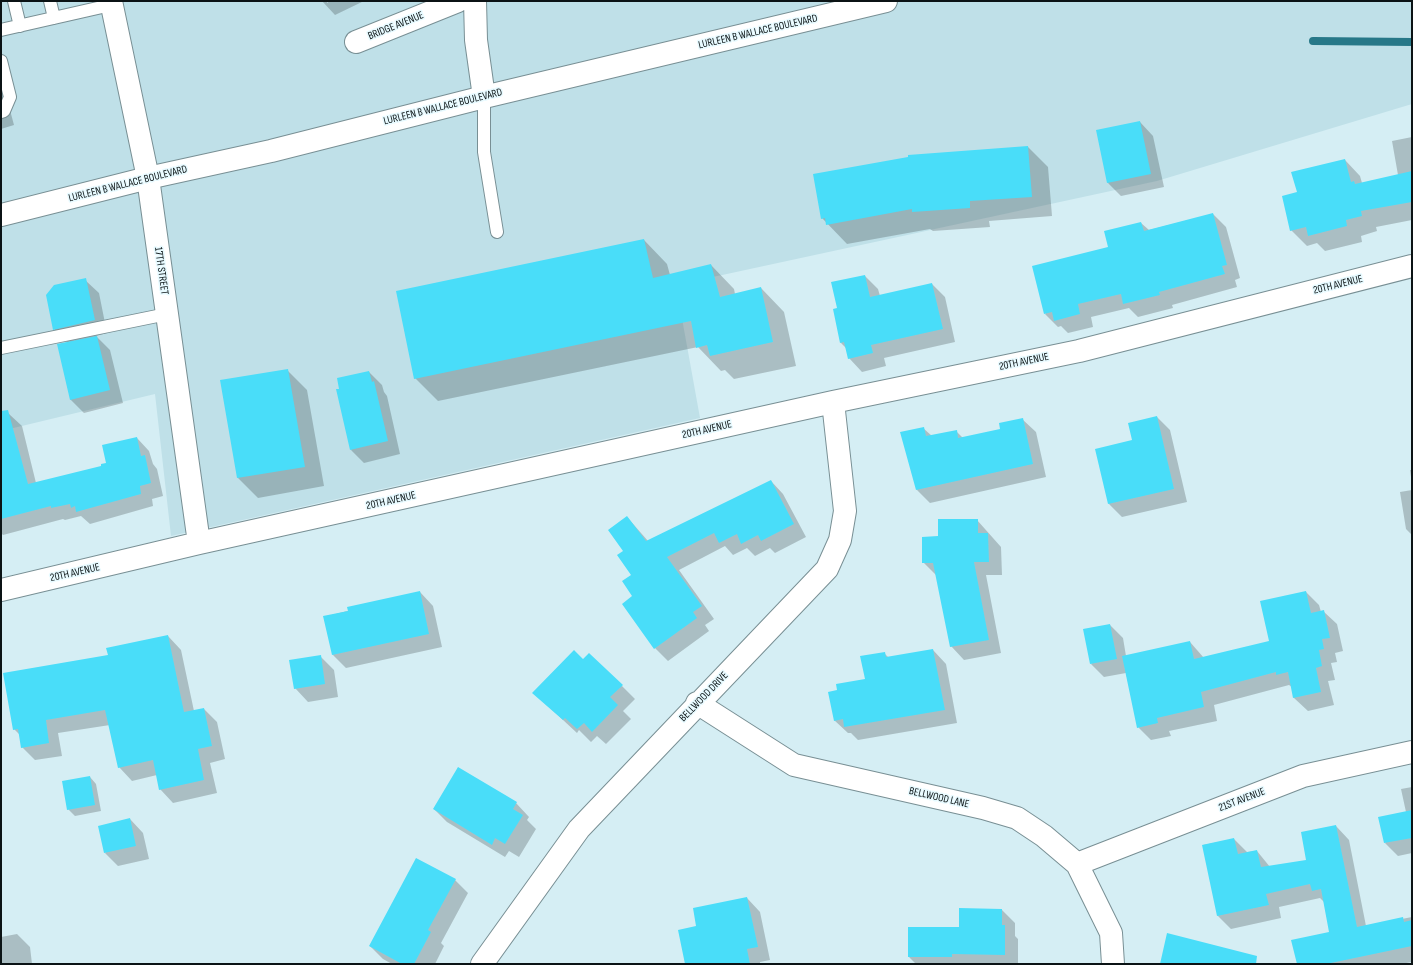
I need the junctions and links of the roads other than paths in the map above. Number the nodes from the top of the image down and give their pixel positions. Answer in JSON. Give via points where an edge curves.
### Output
{"nodes":[{"id":1,"x":14,"y":1,"type":"edge"},
{"id":2,"x":50,"y":1,"type":"edge"},
{"id":3,"x":458,"y":1,"type":"edge"},
{"id":4,"x":475,"y":1,"type":"edge"},
{"id":5,"x":886,"y":1,"type":"edge"},
{"id":6,"x":111,"y":3,"type":"edge"},
{"id":7,"x":54,"y":18,"type":"junction"},
{"id":8,"x":20,"y":26,"type":"junction"},
{"id":9,"x":1,"y":30,"type":"edge"},
{"id":10,"x":356,"y":42,"type":"dead end"},
{"id":11,"x":1,"y":61,"type":"edge"},
{"id":12,"x":484,"y":97,"type":"junction"},
{"id":13,"x":1,"y":112,"type":"edge"},
{"id":14,"x":148,"y":178,"type":"junction"},
{"id":15,"x":1,"y":214,"type":"edge"},
{"id":16,"x":497,"y":232,"type":"dead end"},
{"id":17,"x":1412,"y":266,"type":"edge"},
{"id":18,"x":167,"y":314,"type":"junction"},
{"id":19,"x":1,"y":348,"type":"edge"},
{"id":20,"x":833,"y":402,"type":"junction"},
{"id":21,"x":199,"y":543,"type":"junction"},
{"id":22,"x":1,"y":590,"type":"edge"},
{"id":23,"x":697,"y":703,"type":"junction"},
{"id":24,"x":1412,"y":752,"type":"edge"},
{"id":25,"x":1077,"y":864,"type":"junction"},
{"id":26,"x":482,"y":964,"type":"edge"},
{"id":27,"x":1113,"y":964,"type":"edge"}],
"edges":[{"from":1,"to":8,"type":"lane"},
{"from":2,"to":7,"type":"lane"},
{"from":3,"to":10,"type":"main road","name":"BRIDGE AVENUE"},
{"from":4,"to":12,"type":"main road","via":[[476,40]]},
{"from":5,"to":12,"type":"main road","name":"LURLEEN B WALLACE BOULEVARD"},
{"from":6,"to":7,"type":"lane"},
{"from":6,"to":14,"type":"main road","name":"17TH STREET"},
{"from":7,"to":8,"type":"lane"},
{"from":8,"to":9,"type":"lane"},
{"from":11,"to":13,"type":"lane","via":[[10,97],[4,111]]},
{"from":12,"to":14,"type":"main road","name":"LURLEEN B WALLACE BOULEVARD","via":[[271,151]]},
{"from":12,"to":16,"type":"lane","via":[[484,152]]},
{"from":14,"to":15,"type":"main road","name":"LURLEEN B WALLACE BOULEVARD"},
{"from":14,"to":18,"type":"main road","name":"17TH STREET"},
{"from":17,"to":20,"type":"main road","name":"20TH AVENUE","via":[[1079,351]]},
{"from":18,"to":19,"type":"lane"},
{"from":18,"to":21,"type":"main road","name":"17TH STREET"},
{"from":20,"to":21,"type":"main road","name":"20TH AVENUE"},
{"from":20,"to":23,"type":"main road","name":"BELLWOOD DRIVE","via":[[845,510],[840,540],[827,569]]},
{"from":21,"to":22,"type":"main road","name":"20TH AVENUE"},
{"from":23,"to":25,"type":"main road","name":"BELLWOOD LANE","via":[[794,765],[984,808],[1017,818],[1044,836]]},
{"from":23,"to":26,"type":"main road","name":"BELLWOOD DRIVE","via":[[579,829]]},
{"from":24,"to":25,"type":"main road","name":"21ST AVENUE","via":[[1303,776]]},
{"from":25,"to":27,"type":"main road","name":"BELLWOOD LANE","via":[[1111,932]]}]}
